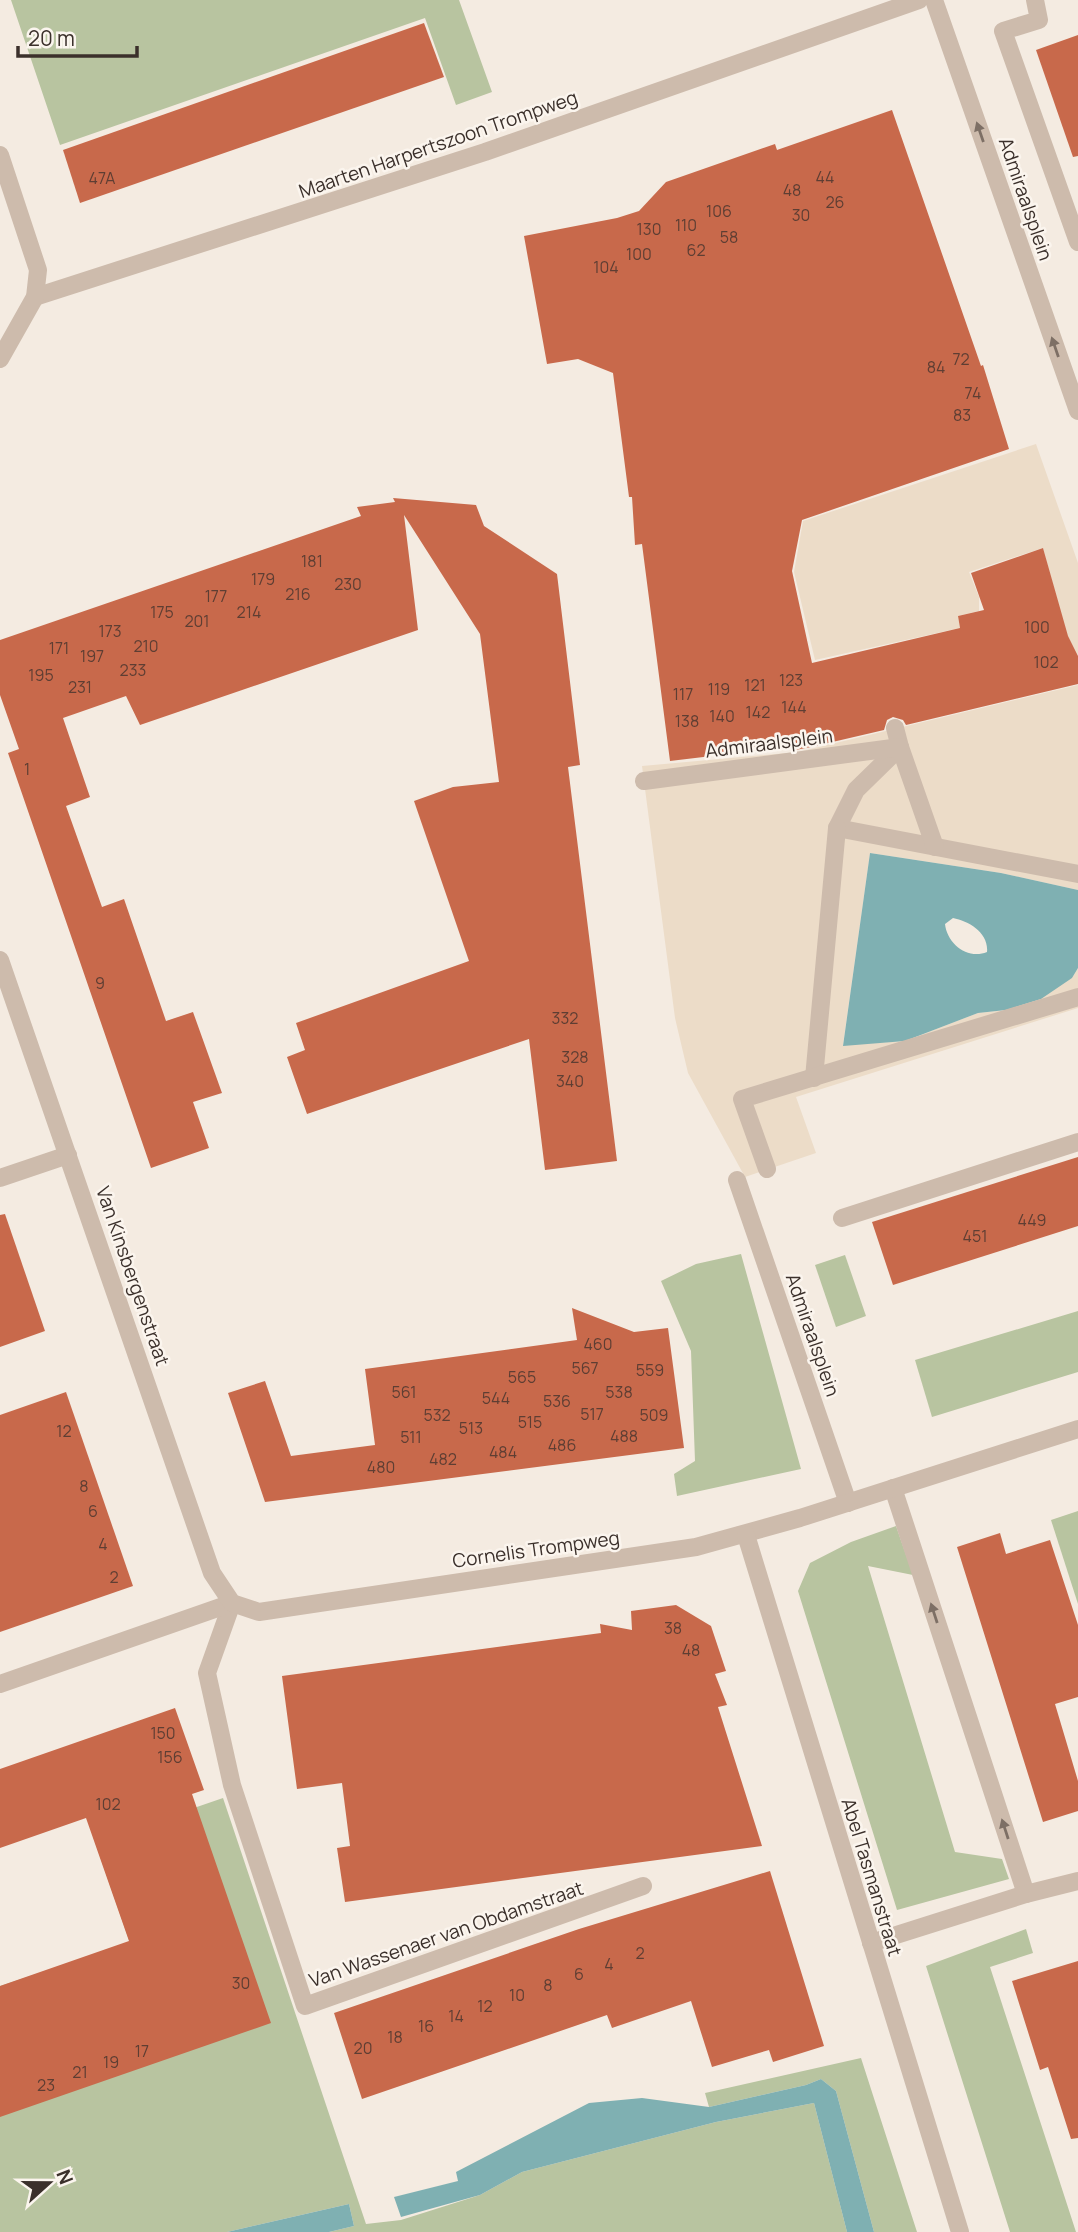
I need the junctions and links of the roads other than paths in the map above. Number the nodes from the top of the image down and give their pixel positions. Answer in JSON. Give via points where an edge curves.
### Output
{"nodes":[{"id":1,"x":919,"y":0,"type":"edge"},
{"id":2,"x":934,"y":0,"type":"edge"},
{"id":3,"x":1035,"y":0,"type":"edge"},
{"id":4,"x":0,"y":155,"type":"edge"},
{"id":5,"x":1078,"y":242,"type":"edge"},
{"id":6,"x":35,"y":297,"type":"junction"},
{"id":7,"x":0,"y":359,"type":"edge"},
{"id":8,"x":1078,"y":411,"type":"edge"},
{"id":9,"x":895,"y":728,"type":"dead end"},
{"id":10,"x":900,"y":747,"type":"junction"},
{"id":11,"x":644,"y":781,"type":"dead end"},
{"id":12,"x":836,"y":828,"type":"junction"},
{"id":13,"x":935,"y":847,"type":"junction"},
{"id":14,"x":1078,"y":874,"type":"edge"},
{"id":15,"x":0,"y":960,"type":"edge"},
{"id":16,"x":1078,"y":998,"type":"edge"},
{"id":17,"x":814,"y":1078,"type":"junction"},
{"id":18,"x":1078,"y":1142,"type":"edge"},
{"id":19,"x":68,"y":1155,"type":"junction"},
{"id":20,"x":767,"y":1168,"type":"dead end"},
{"id":21,"x":0,"y":1178,"type":"edge"},
{"id":22,"x":737,"y":1180,"type":"dead end"},
{"id":23,"x":842,"y":1218,"type":"dead end"},
{"id":24,"x":1078,"y":1429,"type":"edge"},
{"id":25,"x":893,"y":1488,"type":"junction"},
{"id":26,"x":848,"y":1503,"type":"junction"},
{"id":27,"x":746,"y":1535,"type":"junction"},
{"id":28,"x":232,"y":1602,"type":"junction"},
{"id":29,"x":0,"y":1684,"type":"edge"},
{"id":30,"x":1078,"y":1881,"type":"edge"},
{"id":31,"x":643,"y":1886,"type":"dead end"},
{"id":32,"x":1026,"y":1894,"type":"junction"},
{"id":33,"x":871,"y":1943,"type":"junction"},
{"id":34,"x":960,"y":2232,"type":"edge"}],
"edges":[{"from":1,"to":6,"type":"street","name":"Maarten Harpertszoon Trompweg","via":[[485,152]]},
{"from":8,"to":2,"type":"street","name":"Admiraalsplein","one_way":true},
{"from":3,"to":5,"type":"street","name":"Admiraalsplein","via":[[1039,20],[1003,31]]},
{"from":4,"to":6,"type":"street","via":[[38,270]]},
{"from":6,"to":7,"type":"street"},
{"from":9,"to":10,"type":"street"},
{"from":10,"to":11,"type":"street","name":"Admiraalsplein"},
{"from":10,"to":12,"type":"street","via":[[856,790]]},
{"from":10,"to":13,"type":"street"},
{"from":12,"to":13,"type":"street"},
{"from":12,"to":17,"type":"street"},
{"from":13,"to":14,"type":"street"},
{"from":15,"to":19,"type":"street","name":"Van Kinsbergenstraat"},
{"from":16,"to":17,"type":"street"},
{"from":17,"to":20,"type":"street","via":[[742,1099]]},
{"from":18,"to":23,"type":"street"},
{"from":19,"to":21,"type":"street"},
{"from":19,"to":28,"type":"street","name":"Van Kinsbergenstraat","via":[[212,1573]]},
{"from":22,"to":26,"type":"street","name":"Admiraalsplein"},
{"from":24,"to":25,"type":"street","name":"Cornelis Trompweg"},
{"from":25,"to":26,"type":"street","name":"Cornelis Trompweg"},
{"from":32,"to":25,"type":"street","one_way":true},
{"from":26,"to":27,"type":"street","name":"Cornelis Trompweg"},
{"from":27,"to":28,"type":"street","name":"Cornelis Trompweg","via":[[696,1547],[259,1612]]},
{"from":27,"to":33,"type":"street","name":"Abel Tasmanstraat"},
{"from":28,"to":29,"type":"street"},
{"from":28,"to":31,"type":"street","name":"Van Wassenaer van Obdamstraat","via":[[207,1673],[232,1785],[305,2006]]},
{"from":30,"to":32,"type":"street"},
{"from":32,"to":33,"type":"street"},
{"from":33,"to":34,"type":"street","name":"Abel Tasmanstraat"}]}
